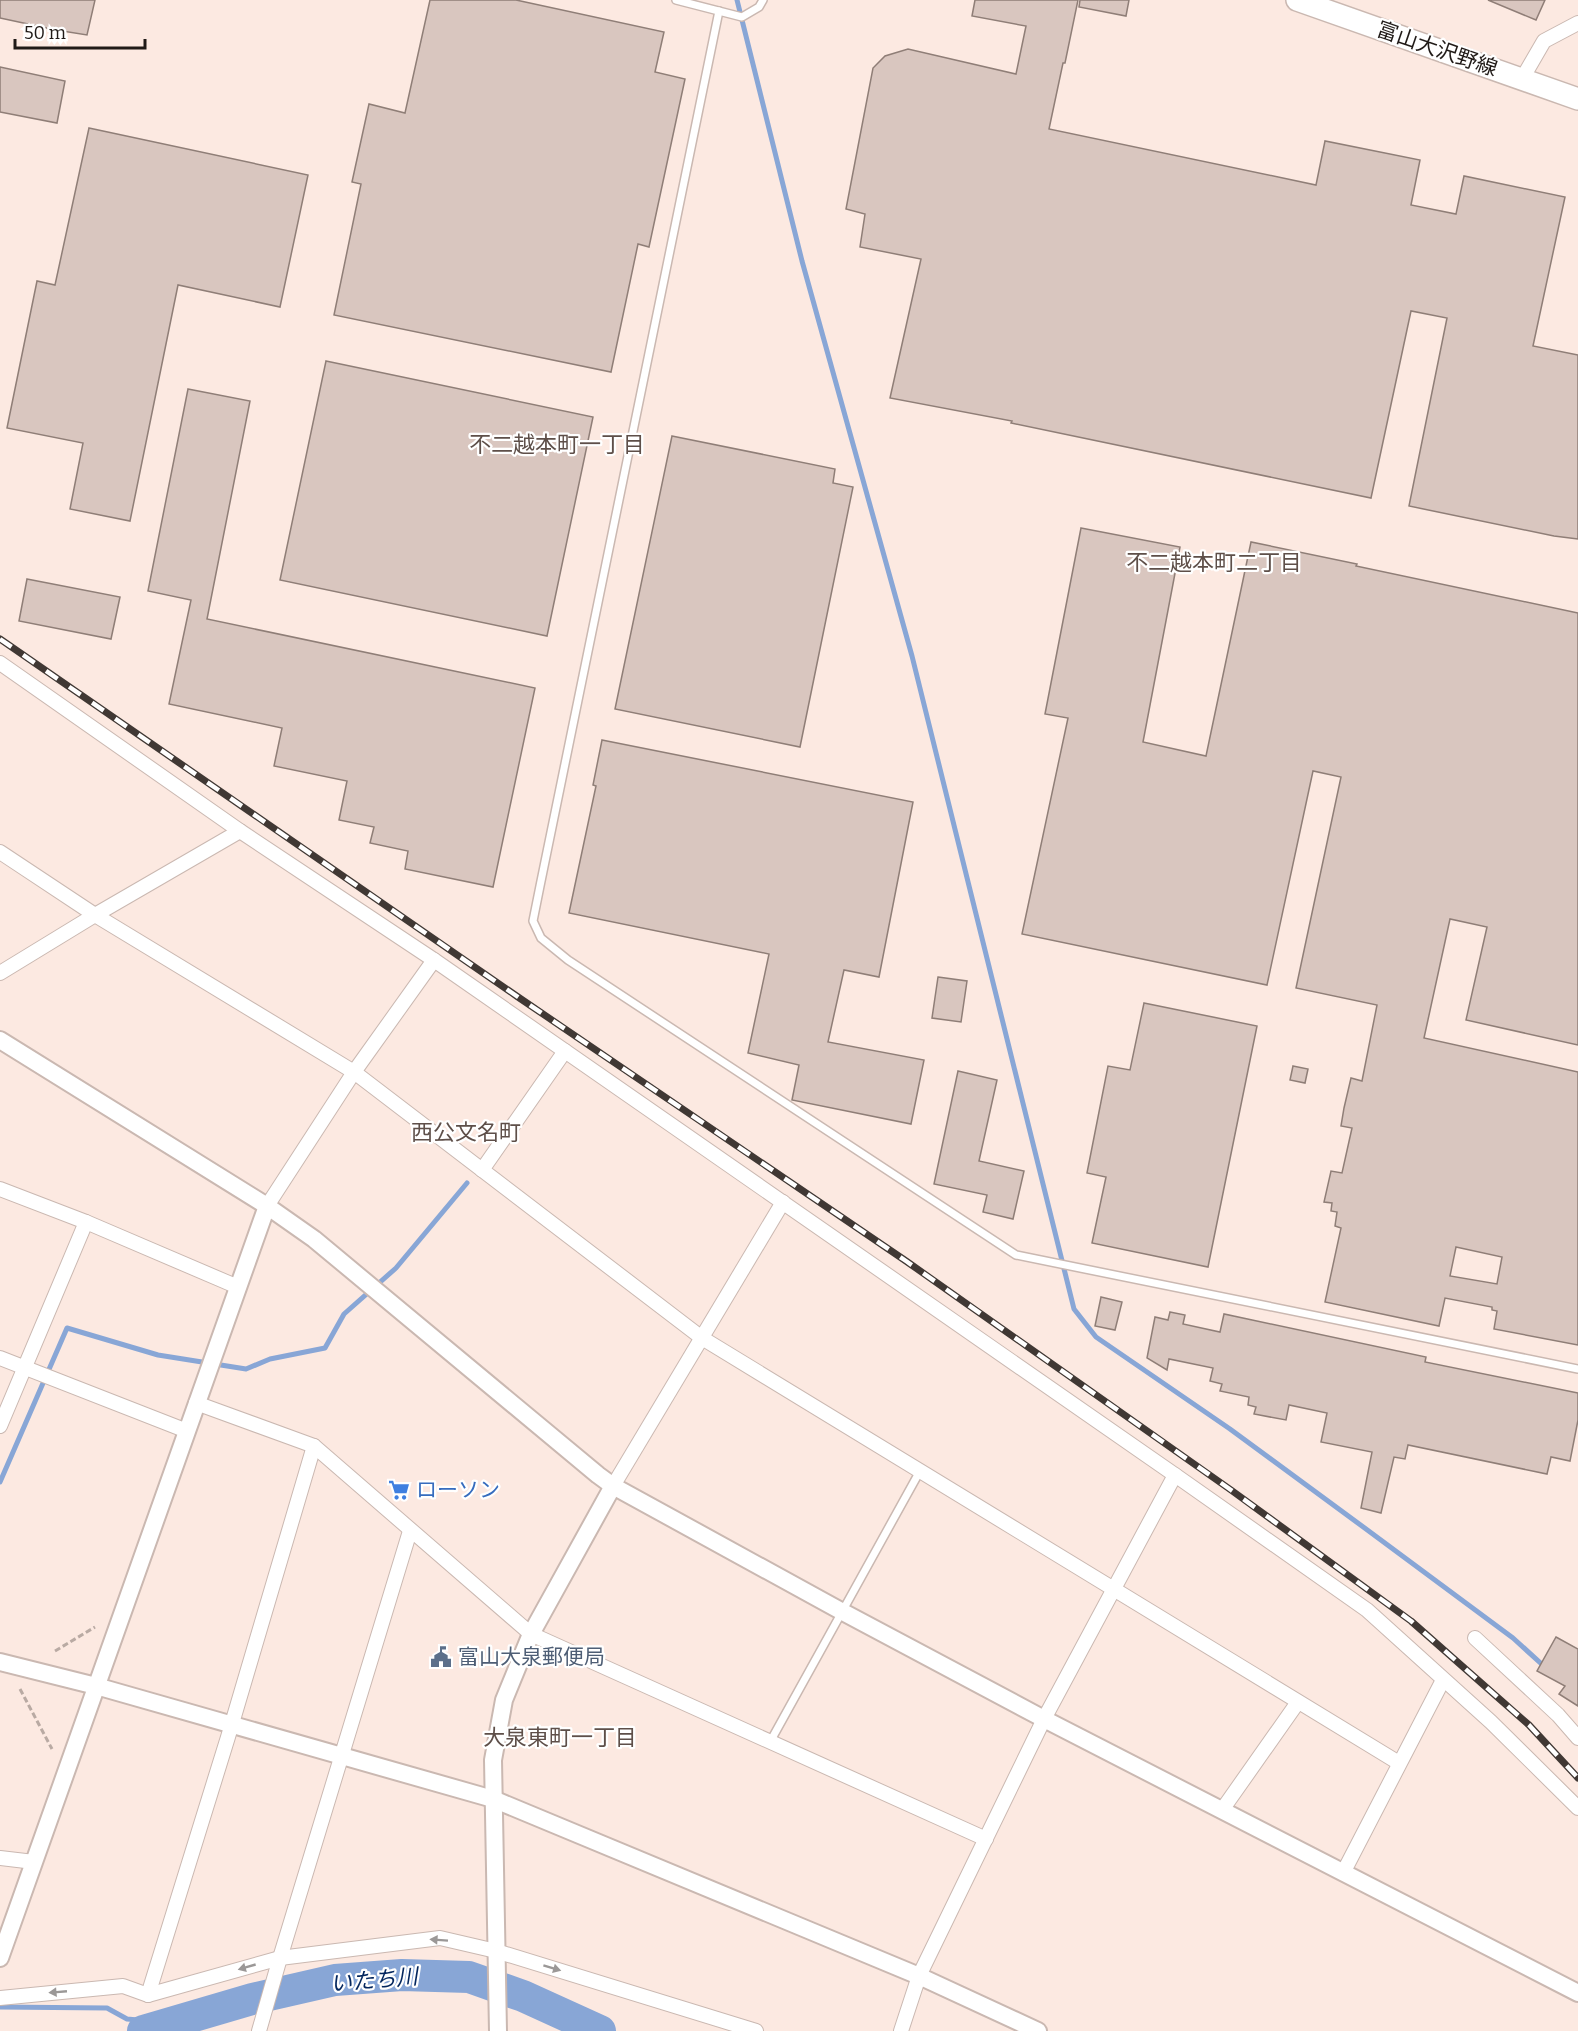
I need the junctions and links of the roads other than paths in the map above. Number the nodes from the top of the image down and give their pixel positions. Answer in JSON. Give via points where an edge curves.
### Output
{"nodes":[{"id":1,"x":676,"y":0,"type":"edge"},
{"id":2,"x":763,"y":0,"type":"edge"},
{"id":3,"x":1297,"y":0,"type":"edge"},
{"id":4,"x":718,"y":11,"type":"junction"},
{"id":5,"x":1578,"y":23,"type":"edge"},
{"id":6,"x":1522,"y":79,"type":"junction"},
{"id":7,"x":1578,"y":99,"type":"edge"},
{"id":8,"x":0,"y":663,"type":"edge"},
{"id":9,"x":240,"y":831,"type":"junction"},
{"id":10,"x":0,"y":852,"type":"edge"},
{"id":11,"x":95,"y":915,"type":"junction"},
{"id":12,"x":434,"y":960,"type":"junction"},
{"id":13,"x":0,"y":973,"type":"edge"},
{"id":14,"x":0,"y":1040,"type":"edge"},
{"id":15,"x":565,"y":1051,"type":"junction"},
{"id":16,"x":354,"y":1072,"type":"junction"},
{"id":17,"x":482,"y":1170,"type":"junction"},
{"id":18,"x":0,"y":1189,"type":"edge"},
{"id":19,"x":783,"y":1203,"type":"junction"},
{"id":20,"x":267,"y":1206,"type":"junction"},
{"id":21,"x":86,"y":1222,"type":"junction"},
{"id":22,"x":238,"y":1287,"type":"junction"},
{"id":23,"x":702,"y":1338,"type":"junction"},
{"id":24,"x":0,"y":1358,"type":"edge"},
{"id":25,"x":26,"y":1368,"type":"junction"},
{"id":26,"x":1578,"y":1369,"type":"edge"},
{"id":27,"x":196,"y":1403,"type":"junction"},
{"id":28,"x":0,"y":1426,"type":"edge"},
{"id":29,"x":187,"y":1431,"type":"junction"},
{"id":30,"x":314,"y":1446,"type":"junction"},
{"id":31,"x":920,"y":1471,"type":"junction"},
{"id":32,"x":1175,"y":1475,"type":"junction"},
{"id":33,"x":614,"y":1486,"type":"junction"},
{"id":34,"x":410,"y":1531,"type":"junction"},
{"id":35,"x":1114,"y":1589,"type":"junction"},
{"id":36,"x":841,"y":1611,"type":"junction"},
{"id":37,"x":531,"y":1634,"type":"junction"},
{"id":38,"x":1475,"y":1638,"type":"dead end"},
{"id":39,"x":0,"y":1662,"type":"edge"},
{"id":40,"x":1443,"y":1680,"type":"junction"},
{"id":41,"x":96,"y":1686,"type":"junction"},
{"id":42,"x":1298,"y":1702,"type":"junction"},
{"id":43,"x":1044,"y":1719,"type":"junction"},
{"id":44,"x":232,"y":1725,"type":"junction"},
{"id":45,"x":1578,"y":1738,"type":"edge"},
{"id":46,"x":770,"y":1742,"type":"junction"},
{"id":47,"x":341,"y":1756,"type":"junction"},
{"id":48,"x":1399,"y":1763,"type":"junction"},
{"id":49,"x":493,"y":1799,"type":"junction"},
{"id":50,"x":1578,"y":1808,"type":"edge"},
{"id":51,"x":1222,"y":1810,"type":"junction"},
{"id":52,"x":986,"y":1839,"type":"junction"},
{"id":53,"x":0,"y":1858,"type":"edge"},
{"id":54,"x":34,"y":1862,"type":"junction"},
{"id":55,"x":1343,"y":1873,"type":"junction"},
{"id":56,"x":497,"y":1956,"type":"junction"},
{"id":57,"x":0,"y":1958,"type":"edge"},
{"id":58,"x":280,"y":1958,"type":"junction"},
{"id":59,"x":919,"y":1976,"type":"junction"},
{"id":60,"x":1578,"y":1993,"type":"edge"},
{"id":61,"x":148,"y":1995,"type":"junction"},
{"id":62,"x":0,"y":1998,"type":"edge"},
{"id":63,"x":259,"y":2031,"type":"edge"},
{"id":64,"x":498,"y":2031,"type":"edge"},
{"id":65,"x":756,"y":2031,"type":"edge"},
{"id":66,"x":901,"y":2031,"type":"edge"},
{"id":67,"x":1038,"y":2031,"type":"edge"}],
"edges":[{"from":1,"to":4,"type":"lane"},
{"from":2,"to":4,"type":"lane","via":[[742,17]]},
{"from":3,"to":6,"type":"main road","name":"富山大沢野線"},
{"from":4,"to":26,"type":"lane","via":[[537,898],[533,921],[541,938],[568,960],[1016,1255]]},
{"from":5,"to":6,"type":"street","via":[[1544,41]]},
{"from":6,"to":7,"type":"main road","name":"富山大沢野線"},
{"from":8,"to":9,"type":"street"},
{"from":9,"to":11,"type":"street"},
{"from":9,"to":12,"type":"street"},
{"from":10,"to":11,"type":"street"},
{"from":11,"to":13,"type":"street"},
{"from":11,"to":16,"type":"street"},
{"from":12,"to":15,"type":"street"},
{"from":12,"to":16,"type":"street"},
{"from":14,"to":20,"type":"street"},
{"from":15,"to":17,"type":"street"},
{"from":15,"to":19,"type":"street"},
{"from":16,"to":17,"type":"street"},
{"from":16,"to":20,"type":"street"},
{"from":17,"to":23,"type":"street"},
{"from":18,"to":21,"type":"street"},
{"from":19,"to":23,"type":"street"},
{"from":19,"to":32,"type":"street"},
{"from":20,"to":22,"type":"street"},
{"from":20,"to":33,"type":"street","via":[[314,1239]]},
{"from":21,"to":22,"type":"street"},
{"from":21,"to":25,"type":"street"},
{"from":22,"to":27,"type":"street"},
{"from":23,"to":31,"type":"street"},
{"from":23,"to":33,"type":"street"},
{"from":24,"to":25,"type":"street"},
{"from":25,"to":28,"type":"street"},
{"from":25,"to":29,"type":"street"},
{"from":27,"to":29,"type":"street"},
{"from":27,"to":30,"type":"street"},
{"from":29,"to":41,"type":"street"},
{"from":30,"to":34,"type":"street"},
{"from":30,"to":44,"type":"street"},
{"from":31,"to":35,"type":"street"},
{"from":31,"to":36,"type":"lane"},
{"from":32,"to":35,"type":"street"},
{"from":32,"to":40,"type":"street","via":[[1367,1610]]},
{"from":33,"to":36,"type":"street"},
{"from":33,"to":37,"type":"street"},
{"from":34,"to":37,"type":"street"},
{"from":34,"to":47,"type":"street"},
{"from":35,"to":42,"type":"street"},
{"from":35,"to":43,"type":"street"},
{"from":36,"to":43,"type":"street"},
{"from":36,"to":46,"type":"lane"},
{"from":37,"to":46,"type":"street"},
{"from":37,"to":49,"type":"street","via":[[504,1700],[493,1760]]},
{"from":38,"to":45,"type":"street"},
{"from":39,"to":41,"type":"street"},
{"from":40,"to":48,"type":"street"},
{"from":40,"to":50,"type":"street"},
{"from":41,"to":44,"type":"street"},
{"from":41,"to":54,"type":"street"},
{"from":42,"to":48,"type":"street"},
{"from":42,"to":51,"type":"street"},
{"from":43,"to":51,"type":"street"},
{"from":43,"to":52,"type":"street"},
{"from":44,"to":47,"type":"street"},
{"from":44,"to":61,"type":"street"},
{"from":46,"to":52,"type":"street"},
{"from":47,"to":49,"type":"street"},
{"from":47,"to":58,"type":"street"},
{"from":48,"to":55,"type":"street"},
{"from":49,"to":56,"type":"street"},
{"from":49,"to":59,"type":"street"},
{"from":51,"to":55,"type":"street"},
{"from":52,"to":59,"type":"street"},
{"from":53,"to":54,"type":"street"},
{"from":54,"to":57,"type":"street"},
{"from":55,"to":60,"type":"street"},
{"from":56,"to":58,"type":"street","one_way":true,"via":[[440,1938]]},
{"from":56,"to":64,"type":"street"},
{"from":56,"to":65,"type":"street","one_way":true},
{"from":58,"to":61,"type":"street","one_way":true},
{"from":58,"to":63,"type":"street"},
{"from":59,"to":66,"type":"street"},
{"from":59,"to":67,"type":"street"},
{"from":61,"to":62,"type":"street","one_way":true,"via":[[123,1986]]}]}
